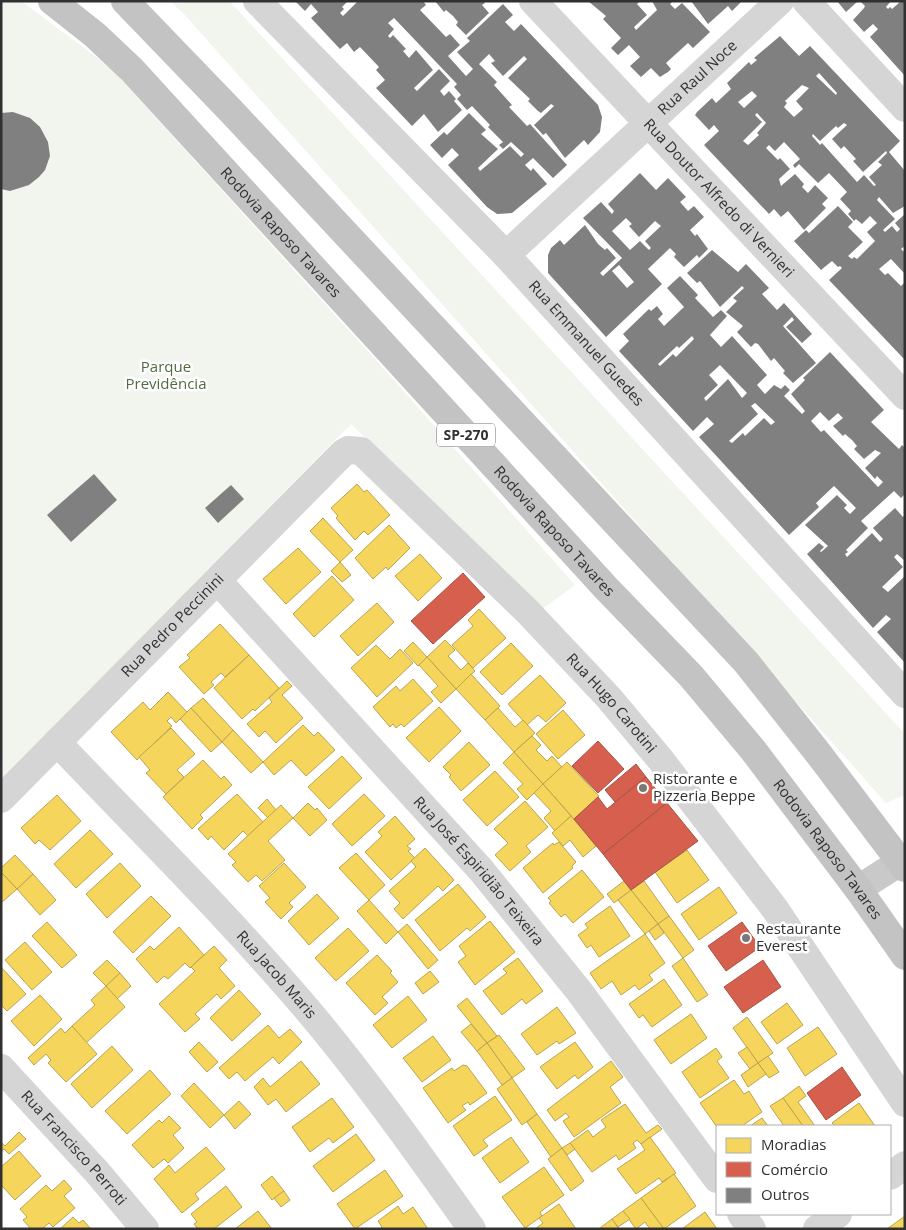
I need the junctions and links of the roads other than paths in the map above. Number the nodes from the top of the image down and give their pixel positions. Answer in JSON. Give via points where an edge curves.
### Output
{"nodes":[{"id":1,"x":52,"y":1,"type":"edge"},
{"id":2,"x":125,"y":1,"type":"edge"},
{"id":3,"x":257,"y":1,"type":"edge"},
{"id":4,"x":533,"y":1,"type":"edge"},
{"id":5,"x":780,"y":1,"type":"edge"},
{"id":6,"x":806,"y":1,"type":"edge"},
{"id":7,"x":905,"y":108,"type":"edge"},
{"id":8,"x":649,"y":124,"type":"junction"},
{"id":9,"x":506,"y":255,"type":"junction"},
{"id":10,"x":905,"y":396,"type":"edge"},
{"id":11,"x":343,"y":453,"type":"joint"},
{"id":12,"x":218,"y":581,"type":"junction"},
{"id":13,"x":905,"y":694,"type":"edge"},
{"id":14,"x":57,"y":742,"type":"junction"},
{"id":15,"x":1,"y":799,"type":"edge"},
{"id":16,"x":903,"y":863,"type":"edge"},
{"id":17,"x":858,"y":890,"type":"junction"},
{"id":18,"x":905,"y":956,"type":"edge"},
{"id":19,"x":1,"y":1068,"type":"edge"},
{"id":20,"x":905,"y":1103,"type":"edge"},
{"id":21,"x":905,"y":1165,"type":"edge"},
{"id":22,"x":891,"y":1175,"type":"edge"},
{"id":23,"x":716,"y":1178,"type":"edge"},
{"id":24,"x":742,"y":1215,"type":"edge"},
{"id":25,"x":837,"y":1215,"type":"edge"},
{"id":26,"x":145,"y":1229,"type":"edge"},
{"id":27,"x":472,"y":1229,"type":"edge"},
{"id":28,"x":752,"y":1229,"type":"edge"},
{"id":29,"x":817,"y":1229,"type":"edge"}],
"edges":[{"from":1,"to":17,"type":"highway","name":"Rodovia Raposo Tavares","number":"SP-270","via":[[132,70],[690,676],[753,750]]},
{"from":2,"to":16,"type":"highway","number":"SP-270","via":[[746,662]]},
{"from":3,"to":9,"type":"street","name":"Rua Emmanuel Guedes"},
{"from":4,"to":8,"type":"street","name":"Rua Doutor Alfredo di Vernieri"},
{"from":5,"to":8,"type":"street","name":"Rua Raul Noce"},
{"from":6,"to":7,"type":"street"},
{"from":8,"to":9,"type":"street","name":"Rua Raul Noce"},
{"from":8,"to":10,"type":"street","name":"Rua Doutor Alfredo di Vernieri"},
{"from":9,"to":13,"type":"street","name":"Rua Emmanuel Guedes"},
{"from":11,"to":12,"type":"street","name":"Rua Pedro Peccinini"},
{"from":11,"to":20,"type":"street","name":"Rua Hugo Carotini","via":[[361,451],[520,604],[609,698],[775,909]]},
{"from":12,"to":14,"type":"street","name":"Rua Pedro Peccinini"},
{"from":12,"to":23,"type":"street","name":"Rua José Espiridião Teixeira","via":[[481,870],[579,991]]},
{"from":14,"to":15,"type":"street","name":"Rua Pedro Peccinini"},
{"from":14,"to":27,"type":"street","name":"Rua Jacob Maris","via":[[310,1012],[414,1147]]},
{"from":16,"to":17,"type":"main road"},
{"from":17,"to":18,"type":"highway","name":"Rodovia Raposo Tavares","number":"SP-270"},
{"from":19,"to":26,"type":"street","name":"Rua Francisco Perroti"},
{"from":21,"to":22,"type":"street"},
{"from":24,"to":28,"type":"street"},
{"from":25,"to":29,"type":"street"}]}
